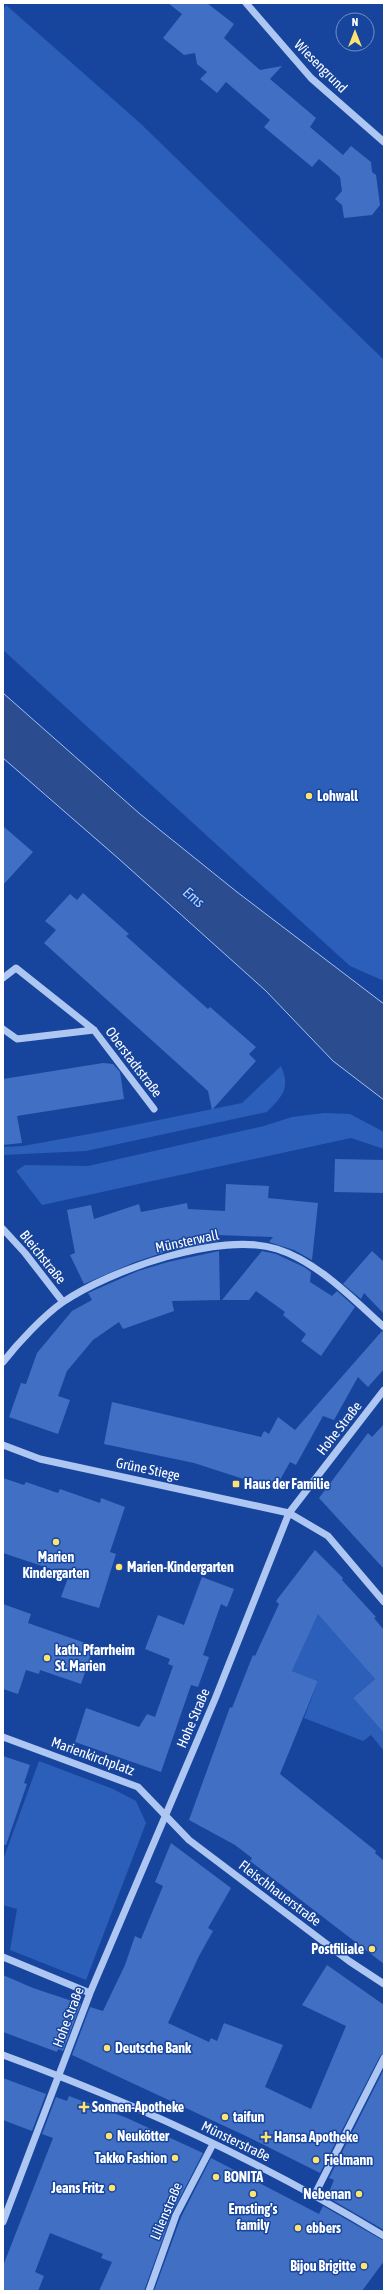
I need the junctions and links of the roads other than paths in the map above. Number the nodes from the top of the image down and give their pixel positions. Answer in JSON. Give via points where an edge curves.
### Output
{"nodes":[{"id":1,"x":246,"y":3,"type":"edge"},
{"id":2,"x":384,"y":142,"type":"edge"},
{"id":3,"x":3,"y":978,"type":"edge"},
{"id":4,"x":3,"y":1029,"type":"edge"},
{"id":5,"x":94,"y":1030,"type":"junction"},
{"id":6,"x":154,"y":1109,"type":"dead end"},
{"id":7,"x":3,"y":1229,"type":"edge"},
{"id":8,"x":63,"y":1302,"type":"junction"},
{"id":9,"x":384,"y":1327,"type":"edge"},
{"id":10,"x":3,"y":1362,"type":"edge"},
{"id":11,"x":384,"y":1390,"type":"edge"},
{"id":12,"x":3,"y":1445,"type":"edge"},
{"id":13,"x":289,"y":1513,"type":"junction"},
{"id":14,"x":384,"y":1602,"type":"edge"},
{"id":15,"x":3,"y":1737,"type":"edge"},
{"id":16,"x":166,"y":1814,"type":"junction"},
{"id":17,"x":3,"y":1957,"type":"edge"},
{"id":18,"x":384,"y":1984,"type":"edge"},
{"id":19,"x":90,"y":1993,"type":"junction"},
{"id":20,"x":3,"y":2055,"type":"edge"},
{"id":21,"x":384,"y":2058,"type":"edge"},
{"id":22,"x":60,"y":2075,"type":"junction"},
{"id":23,"x":213,"y":2144,"type":"junction"},
{"id":24,"x":315,"y":2194,"type":"junction"},
{"id":25,"x":3,"y":2222,"type":"edge"},
{"id":26,"x":384,"y":2236,"type":"edge"},
{"id":27,"x":149,"y":2291,"type":"edge"}],
"edges":[{"from":1,"to":2,"type":"street","name":"Wiesengrund","via":[[311,78]]},
{"from":3,"to":5,"type":"street","name":"Oberstadtstraße","via":[[16,968]]},
{"from":4,"to":5,"type":"street","name":"Oberstadtstraße","via":[[17,1039]]},
{"from":5,"to":6,"type":"street","name":"Oberstadtstraße"},
{"from":7,"to":8,"type":"street","name":"Bleichstraße"},
{"from":8,"to":9,"type":"street","name":"Münsterwall","via":[[103,1281],[175,1255],[229,1246],[256,1246],[275,1249],[297,1258],[355,1300]]},
{"from":8,"to":10,"type":"street","name":"Münsterwall","via":[[16,1345]]},
{"from":11,"to":13,"type":"street","name":"Hohe Straße"},
{"from":12,"to":13,"type":"street","name":"Grüne Stiege","via":[[40,1459]]},
{"from":13,"to":14,"type":"street","name":"Grüne Stiege","via":[[328,1536]]},
{"from":13,"to":16,"type":"street","name":"Hohe Straße"},
{"from":15,"to":16,"type":"street","name":"Marienkirchplatz","via":[[138,1787]]},
{"from":16,"to":18,"type":"street","name":"Fleischhauerstraße","via":[[195,1845],[349,1961]]},
{"from":16,"to":19,"type":"street","name":"Hohe Straße"},
{"from":17,"to":19,"type":"street"},
{"from":19,"to":22,"type":"street","name":"Hohe Straße"},
{"from":20,"to":22,"type":"street","name":"Münsterstraße"},
{"from":21,"to":24,"type":"street"},
{"from":22,"to":23,"type":"street","name":"Münsterstraße"},
{"from":22,"to":25,"type":"street","name":"Hohe Straße"},
{"from":23,"to":24,"type":"street","name":"Münsterstraße"},
{"from":23,"to":27,"type":"street","name":"Lilienstraße","via":[[176,2215]]},
{"from":24,"to":26,"type":"street","name":"Münsterstraße"}]}
